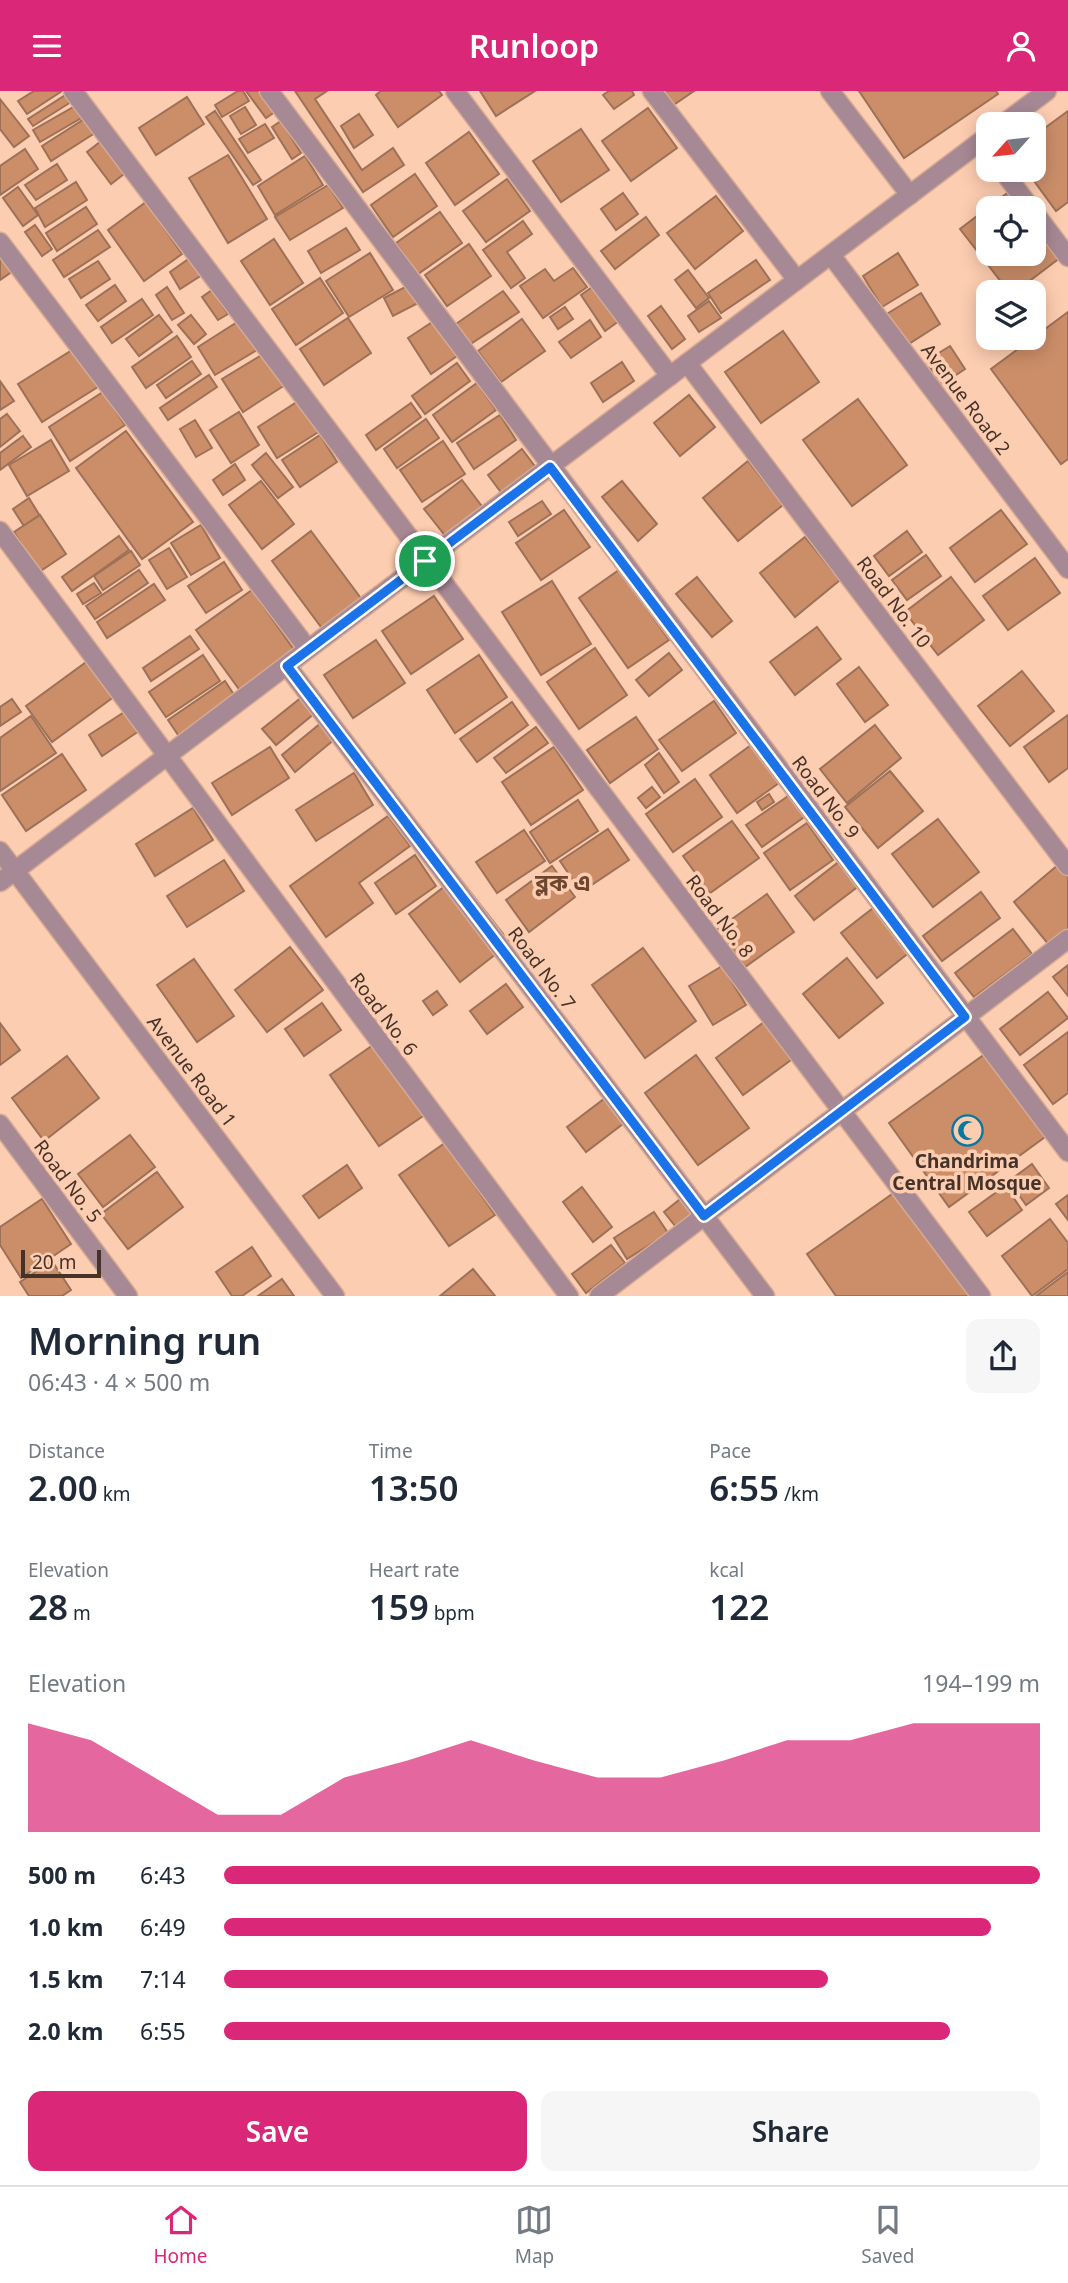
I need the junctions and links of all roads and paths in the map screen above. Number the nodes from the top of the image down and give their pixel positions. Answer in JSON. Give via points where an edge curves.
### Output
{"nodes":[{"id":1,"x":73,"y":91,"type":"edge"},
{"id":2,"x":269,"y":91,"type":"edge"},
{"id":3,"x":454,"y":91,"type":"edge"},
{"id":4,"x":653,"y":91,"type":"edge"},
{"id":5,"x":830,"y":91,"type":"edge"},
{"id":6,"x":1035,"y":95,"type":"edge"},
{"id":7,"x":1016,"y":112,"type":"edge"},
{"id":8,"x":976,"y":150,"type":"edge"},
{"id":9,"x":1011,"y":182,"type":"edge"},
{"id":10,"x":910,"y":195,"type":"junction"},
{"id":11,"x":1022,"y":196,"type":"edge"},
{"id":12,"x":1046,"y":227,"type":"edge"},
{"id":13,"x":0,"y":242,"type":"edge"},
{"id":14,"x":831,"y":255,"type":"junction"},
{"id":15,"x":1068,"y":257,"type":"edge"},
{"id":16,"x":797,"y":280,"type":"junction"},
{"id":17,"x":687,"y":363,"type":"junction"},
{"id":18,"x":670,"y":376,"type":"junction"},
{"id":19,"x":550,"y":467,"type":"junction"},
{"id":20,"x":0,"y":531,"type":"edge"},
{"id":21,"x":425,"y":561,"type":"junction"},
{"id":22,"x":1068,"y":569,"type":"edge"},
{"id":23,"x":308,"y":649,"type":"junction"},
{"id":24,"x":287,"y":666,"type":"junction"},
{"id":25,"x":166,"y":757,"type":"junction"},
{"id":26,"x":0,"y":851,"type":"edge"},
{"id":27,"x":1068,"y":866,"type":"edge"},
{"id":28,"x":15,"y":871,"type":"junction"},
{"id":29,"x":0,"y":882,"type":"edge"},
{"id":30,"x":1068,"y":939,"type":"edge"},
{"id":31,"x":965,"y":1017,"type":"junction"},
{"id":32,"x":841,"y":1111,"type":"junction"},
{"id":33,"x":0,"y":1124,"type":"edge"},
{"id":34,"x":1068,"y":1152,"type":"edge"},
{"id":35,"x":704,"y":1216,"type":"junction"},
{"id":36,"x":128,"y":1296,"type":"edge"},
{"id":37,"x":335,"y":1296,"type":"edge"},
{"id":38,"x":569,"y":1296,"type":"edge"},
{"id":39,"x":599,"y":1296,"type":"edge"},
{"id":40,"x":765,"y":1296,"type":"edge"},
{"id":41,"x":981,"y":1296,"type":"edge"}],
"edges":[{"from":1,"to":21,"type":"street","name":"Road No. 8"},
{"from":2,"to":19,"type":"street","name":"Road No. 9"},
{"from":3,"to":18,"type":"street"},
{"from":4,"to":16,"type":"street"},
{"from":5,"to":10,"type":"street"},
{"from":6,"to":7,"type":"street"},
{"from":8,"to":10,"type":"street"},
{"from":9,"to":11,"type":"street"},
{"from":10,"to":14,"type":"street"},
{"from":12,"to":15,"type":"street"},
{"from":13,"to":23,"type":"street"},
{"from":14,"to":16,"type":"street"},
{"from":14,"to":22,"type":"street","name":"Avenue Road 2"},
{"from":16,"to":17,"type":"street"},
{"from":17,"to":18,"type":"street"},
{"from":17,"to":27,"type":"street","name":"Road No. 10"},
{"from":18,"to":19,"type":"street"},
{"from":19,"to":21,"type":"street"},
{"from":19,"to":31,"type":"street","name":"Road No. 9"},
{"from":20,"to":25,"type":"street","name":"Road No. 6"},
{"from":21,"to":23,"type":"street"},
{"from":21,"to":32,"type":"street","name":"Road No. 8"},
{"from":23,"to":24,"type":"street"},
{"from":24,"to":25,"type":"street"},
{"from":24,"to":35,"type":"street","name":"Road No. 7"},
{"from":25,"to":28,"type":"street"},
{"from":25,"to":38,"type":"street","name":"Road No. 6"},
{"from":26,"to":28,"type":"street","name":"Avenue Road 1"},
{"from":28,"to":29,"type":"street"},
{"from":28,"to":37,"type":"street","name":"Avenue Road 1"},
{"from":30,"to":31,"type":"street"},
{"from":31,"to":32,"type":"street"},
{"from":31,"to":34,"type":"street","name":"Road No. 9"},
{"from":32,"to":35,"type":"street"},
{"from":32,"to":41,"type":"street","name":"Road No. 8"},
{"from":33,"to":36,"type":"street","name":"Road No. 5"},
{"from":35,"to":39,"type":"street"},
{"from":35,"to":40,"type":"street","name":"Road No. 7"}]}
